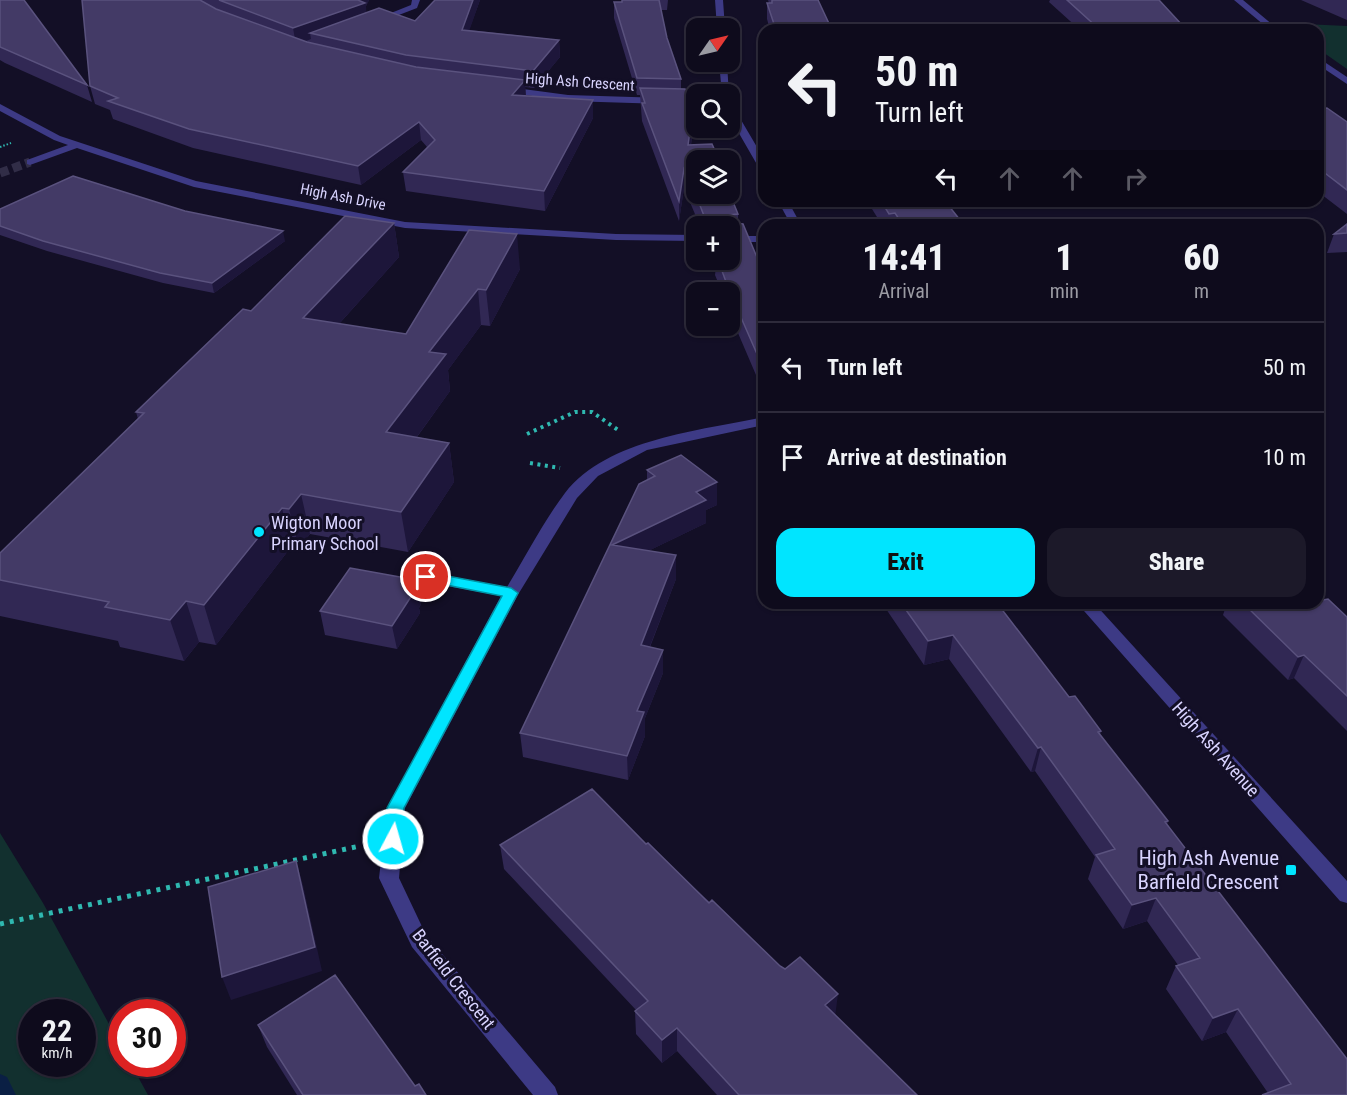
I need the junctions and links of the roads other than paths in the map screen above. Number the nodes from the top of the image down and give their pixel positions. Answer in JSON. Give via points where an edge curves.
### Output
{"nodes":[{"id":1,"x":416,"y":0,"type":"edge"},
{"id":2,"x":719,"y":0,"type":"edge"},
{"id":3,"x":1239,"y":0,"type":"edge"},
{"id":4,"x":720,"y":18,"type":"edge"},
{"id":5,"x":1268,"y":24,"type":"edge"},
{"id":6,"x":360,"y":26,"type":"edge"},
{"id":7,"x":1324,"y":65,"type":"edge"},
{"id":8,"x":1347,"y":81,"type":"edge"},
{"id":9,"x":499,"y":89,"type":"edge"},
{"id":10,"x":686,"y":102,"type":"edge"},
{"id":11,"x":0,"y":107,"type":"edge"},
{"id":12,"x":740,"y":127,"type":"edge"},
{"id":13,"x":76,"y":145,"type":"junction"},
{"id":14,"x":758,"y":158,"type":"edge"},
{"id":15,"x":30,"y":162,"type":"tunnel mouth"},
{"id":16,"x":686,"y":238,"type":"edge"},
{"id":17,"x":740,"y":239,"type":"edge"},
{"id":18,"x":758,"y":239,"type":"edge"},
{"id":19,"x":758,"y":422,"type":"edge"},
{"id":20,"x":426,"y":577,"type":"dead end"},
{"id":21,"x":511,"y":593,"type":"junction"},
{"id":22,"x":1089,"y":609,"type":"edge"},
{"id":23,"x":1347,"y":895,"type":"edge"},
{"id":24,"x":547,"y":1095,"type":"edge"}],
"edges":[{"from":1,"to":6,"type":"street","via":[[414,6]]},
{"from":2,"to":4,"type":"street"},
{"from":3,"to":5,"type":"street"},
{"from":7,"to":8,"type":"street"},
{"from":9,"to":10,"type":"street","name":"High Ash Crescent","via":[[568,98]]},
{"from":11,"to":13,"type":"street","name":"High Ash Drive"},
{"from":12,"to":14,"type":"street"},
{"from":13,"to":15,"type":"street"},
{"from":13,"to":16,"type":"street","name":"High Ash Drive","via":[[194,184],[405,225]]},
{"from":17,"to":18,"type":"street"},
{"from":19,"to":21,"type":"street","name":"Barfield Crescent","via":[[644,447],[593,473],[572,495]]},
{"from":20,"to":21,"type":"street"},
{"from":21,"to":24,"type":"street","name":"Barfield Crescent","via":[[396,808],[389,878],[419,941]]},
{"from":22,"to":23,"type":"street","name":"High Ash Avenue"}]}
